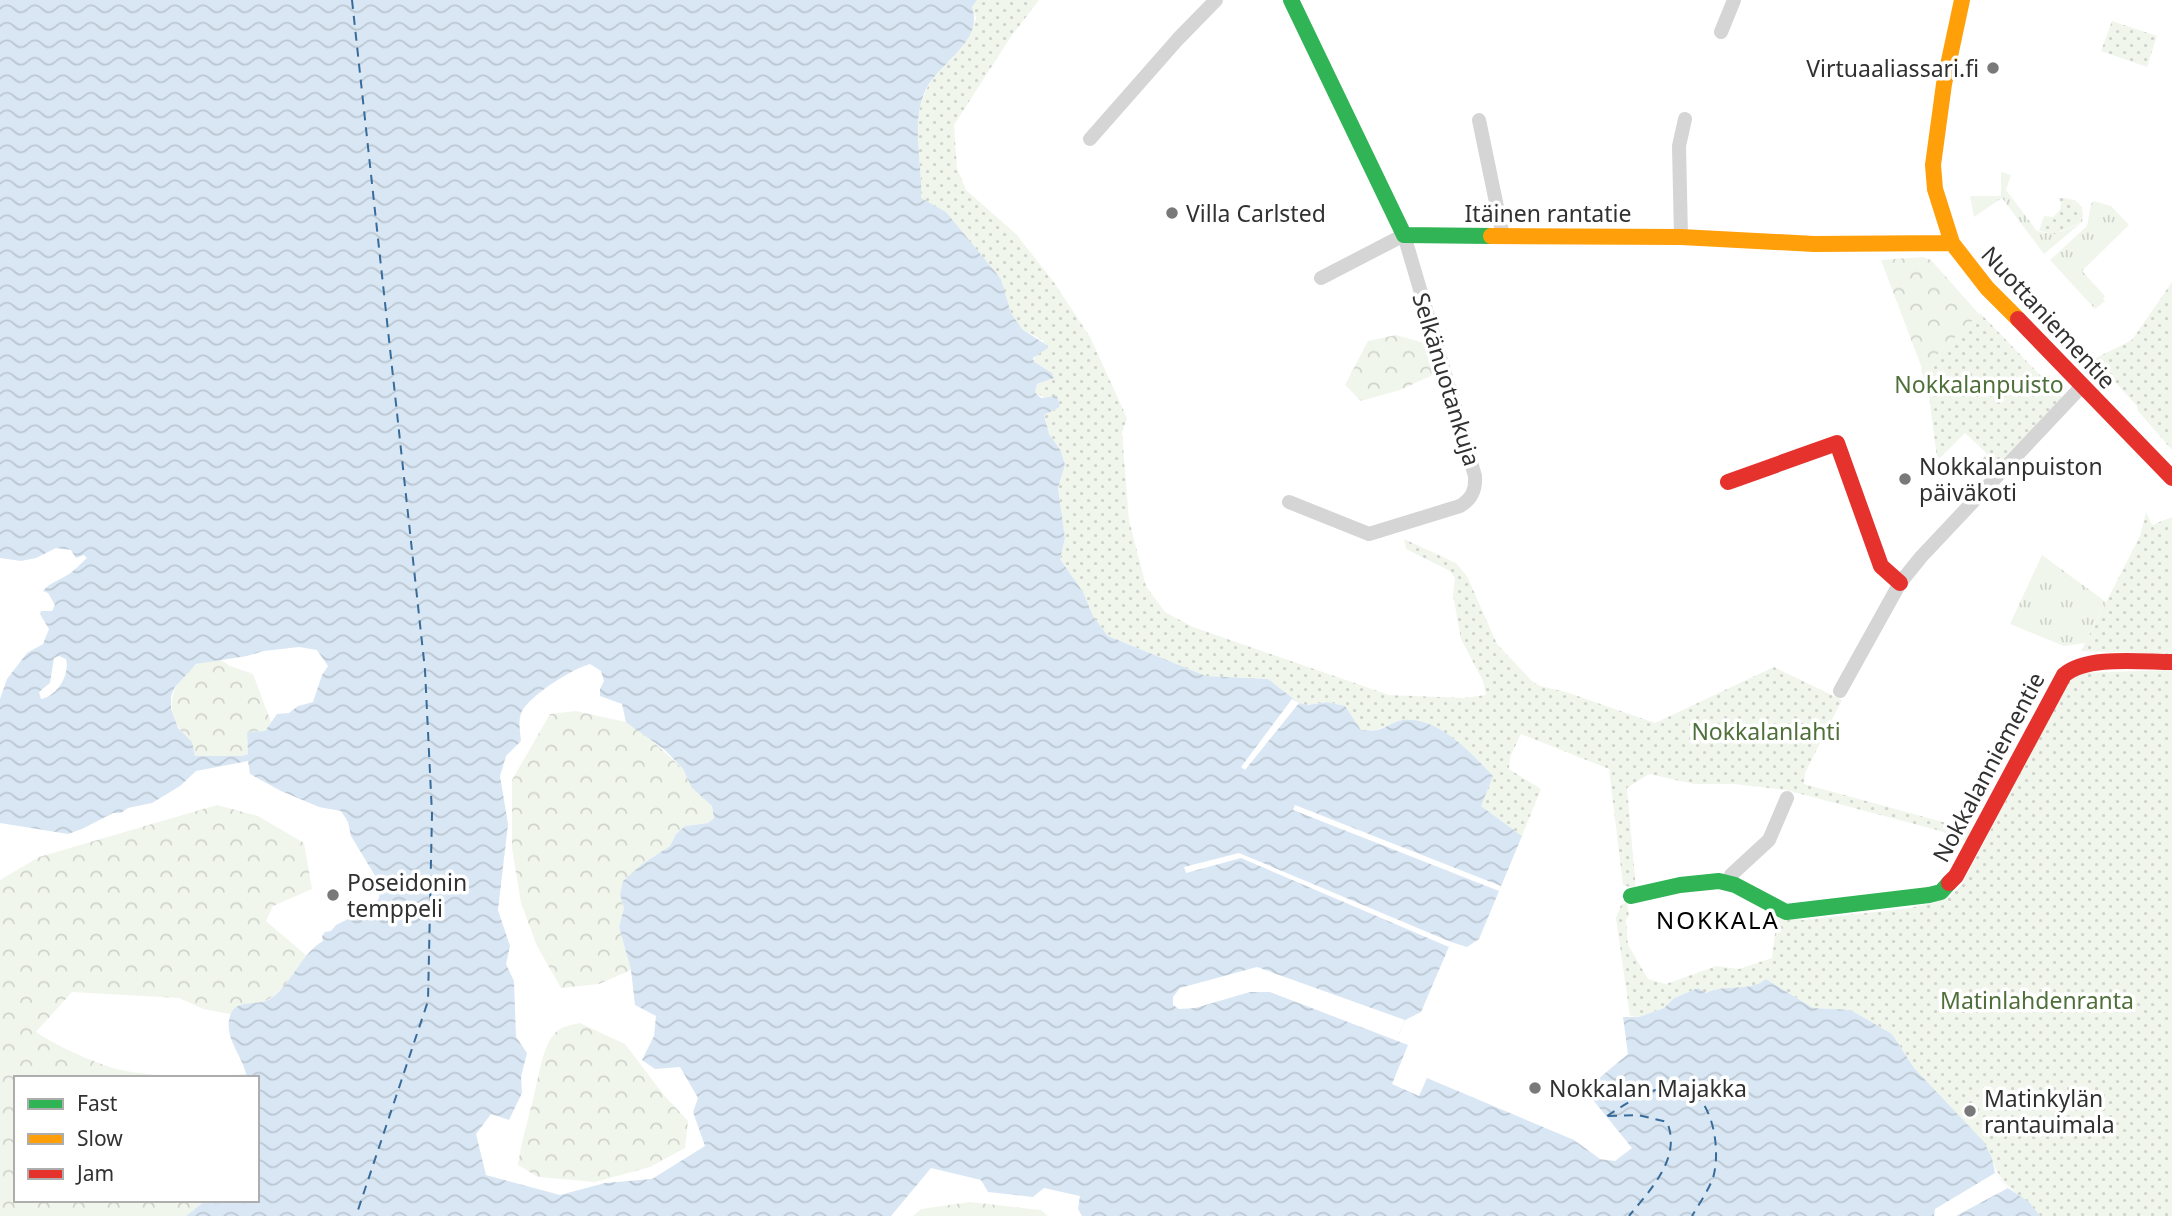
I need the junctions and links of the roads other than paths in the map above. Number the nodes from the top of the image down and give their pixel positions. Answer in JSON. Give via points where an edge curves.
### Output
{"nodes":[{"id":1,"x":1216,"y":0,"type":"edge"},
{"id":2,"x":1291,"y":0,"type":"edge"},
{"id":3,"x":1734,"y":0,"type":"edge"},
{"id":4,"x":1962,"y":0,"type":"edge"},
{"id":5,"x":1721,"y":32,"type":"dead end"},
{"id":6,"x":1685,"y":119,"type":"dead end"},
{"id":7,"x":1479,"y":120,"type":"dead end"},
{"id":8,"x":1090,"y":139,"type":"dead end"},
{"id":9,"x":1404,"y":235,"type":"junction"},
{"id":10,"x":1503,"y":236,"type":"junction"},
{"id":11,"x":1681,"y":237,"type":"junction"},
{"id":12,"x":1952,"y":243,"type":"junction"},
{"id":13,"x":1321,"y":278,"type":"dead end"},
{"id":14,"x":2082,"y":386,"type":"junction"},
{"id":15,"x":2172,"y":478,"type":"edge"},
{"id":16,"x":1728,"y":482,"type":"dead end"},
{"id":17,"x":1289,"y":502,"type":"dead end"},
{"id":18,"x":1900,"y":583,"type":"junction"},
{"id":19,"x":2172,"y":662,"type":"edge"},
{"id":20,"x":1840,"y":691,"type":"dead end"},
{"id":21,"x":1787,"y":797,"type":"dead end"},
{"id":22,"x":1729,"y":882,"type":"junction"},
{"id":23,"x":1631,"y":896,"type":"dead end"}],
"edges":[{"from":1,"to":8,"type":"street"},
{"from":2,"to":9,"type":"street"},
{"from":3,"to":5,"type":"street"},
{"from":4,"to":12,"type":"street","name":"Nuottaniementie","via":[[1933,165],[1934,189]]},
{"from":6,"to":11,"type":"street","via":[[1679,146]]},
{"from":7,"to":10,"type":"street"},
{"from":9,"to":10,"type":"street","name":"Itäinen rantatie"},
{"from":9,"to":13,"type":"street"},
{"from":9,"to":17,"type":"street","name":"Selkänuotankuja","via":[[1476,487],[1460,506],[1369,534]]},
{"from":10,"to":11,"type":"street","name":"Itäinen rantatie"},
{"from":11,"to":12,"type":"street","name":"Itäinen rantatie","via":[[1814,244]]},
{"from":12,"to":14,"type":"street","name":"Nuottaniementie","via":[[1987,288]]},
{"from":14,"to":15,"type":"street","name":"Nuottaniementie"},
{"from":14,"to":18,"type":"street"},
{"from":16,"to":18,"type":"street","via":[[1837,443],[1881,566]]},
{"from":18,"to":20,"type":"street"},
{"from":19,"to":22,"type":"street","name":"Nokkalanniementie","via":[[2092,663],[2069,669],[1956,876],[1941,892],[1786,912]]},
{"from":21,"to":22,"type":"street","via":[[1769,840]]},
{"from":22,"to":23,"type":"street","via":[[1714,880]]}]}
